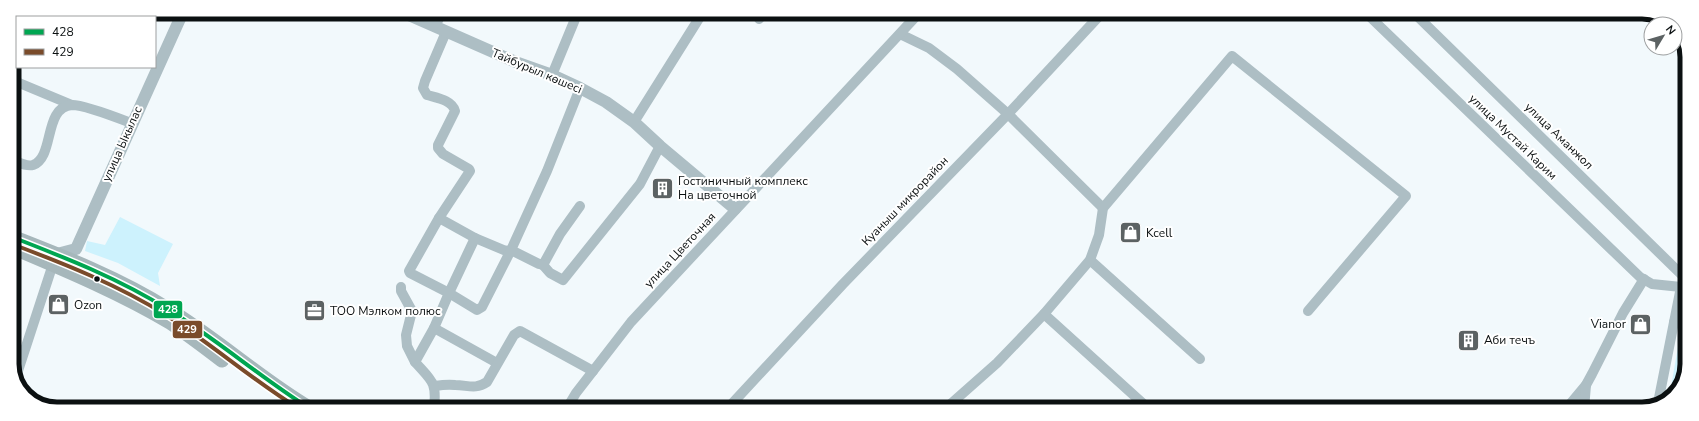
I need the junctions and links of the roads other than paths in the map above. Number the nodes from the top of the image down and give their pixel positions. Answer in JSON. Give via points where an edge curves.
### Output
{"nodes":[{"id":1,"x":180,"y":19,"type":"edge"},
{"id":2,"x":418,"y":19,"type":"edge"},
{"id":3,"x":441,"y":19,"type":"edge"},
{"id":4,"x":575,"y":19,"type":"edge"},
{"id":5,"x":698,"y":19,"type":"edge"},
{"id":6,"x":914,"y":19,"type":"edge"},
{"id":7,"x":1096,"y":19,"type":"edge"},
{"id":8,"x":1372,"y":19,"type":"edge"},
{"id":9,"x":1420,"y":19,"type":"edge"},
{"id":10,"x":440,"y":29,"type":"junction"},
{"id":11,"x":900,"y":34,"type":"junction"},
{"id":12,"x":552,"y":75,"type":"junction"},
{"id":13,"x":19,"y":83,"type":"edge"},
{"id":14,"x":580,"y":88,"type":"junction"},
{"id":15,"x":72,"y":105,"type":"junction"},
{"id":16,"x":1008,"y":114,"type":"junction"},
{"id":17,"x":634,"y":122,"type":"junction"},
{"id":18,"x":131,"y":123,"type":"junction"},
{"id":19,"x":660,"y":146,"type":"junction"},
{"id":20,"x":19,"y":163,"type":"edge"},
{"id":21,"x":580,"y":206,"type":"dead end"},
{"id":22,"x":1103,"y":208,"type":"junction"},
{"id":23,"x":735,"y":209,"type":"junction"},
{"id":24,"x":439,"y":218,"type":"junction"},
{"id":25,"x":475,"y":238,"type":"junction"},
{"id":26,"x":19,"y":241,"type":"edge"},
{"id":27,"x":19,"y":250,"type":"edge"},
{"id":28,"x":511,"y":250,"type":"junction"},
{"id":29,"x":55,"y":259,"type":"junction"},
{"id":30,"x":1090,"y":260,"type":"junction"},
{"id":31,"x":543,"y":264,"type":"junction"},
{"id":32,"x":1680,"y":277,"type":"edge"},
{"id":33,"x":1644,"y":279,"type":"junction"},
{"id":34,"x":1680,"y":282,"type":"edge"},
{"id":35,"x":401,"y":287,"type":"dead end"},
{"id":36,"x":449,"y":293,"type":"junction"},
{"id":37,"x":1680,"y":300,"type":"edge"},
{"id":38,"x":1308,"y":310,"type":"dead end"},
{"id":39,"x":1044,"y":314,"type":"junction"},
{"id":40,"x":1674,"y":322,"type":"junction"},
{"id":41,"x":1680,"y":323,"type":"edge"},
{"id":42,"x":434,"y":328,"type":"junction"},
{"id":43,"x":1200,"y":359,"type":"dead end"},
{"id":44,"x":415,"y":362,"type":"junction"},
{"id":45,"x":497,"y":363,"type":"junction"},
{"id":46,"x":19,"y":367,"type":"edge"},
{"id":47,"x":593,"y":371,"type":"junction"},
{"id":48,"x":1586,"y":385,"type":"junction"},
{"id":49,"x":435,"y":386,"type":"junction"},
{"id":50,"x":1659,"y":398,"type":"edge"},
{"id":51,"x":284,"y":402,"type":"edge"},
{"id":52,"x":300,"y":402,"type":"edge"},
{"id":53,"x":435,"y":402,"type":"edge"},
{"id":54,"x":571,"y":402,"type":"edge"},
{"id":55,"x":734,"y":402,"type":"edge"},
{"id":56,"x":953,"y":402,"type":"edge"},
{"id":57,"x":1141,"y":402,"type":"edge"},
{"id":58,"x":1572,"y":402,"type":"edge"},
{"id":59,"x":1585,"y":402,"type":"edge"}],
"edges":[{"from":1,"to":18,"type":"street","name":"улица Ыкылас"},
{"from":2,"to":10,"type":"street","name":"Тайбурыл көшесі"},
{"from":3,"to":10,"type":"street"},
{"from":4,"to":12,"type":"street"},
{"from":5,"to":17,"type":"street"},
{"from":6,"to":11,"type":"street","name":"улица Цветочная"},
{"from":7,"to":16,"type":"street","name":"Куаныш микрорайон"},
{"from":8,"to":33,"type":"street","name":"улица Мустай Карим"},
{"from":9,"to":32,"type":"street","name":"улица Аманжол"},
{"from":10,"to":12,"type":"street","name":"Тайбурыл көшесі","via":[[518,64]]},
{"from":10,"to":24,"type":"street","via":[[423,88],[427,95],[454,106],[455,111],[438,148],[470,171]]},
{"from":11,"to":16,"type":"street","via":[[929,48]]},
{"from":11,"to":23,"type":"street","name":"улица Цветочная"},
{"from":12,"to":14,"type":"street","name":"Тайбурыл көшесі"},
{"from":13,"to":15,"type":"street"},
{"from":14,"to":17,"type":"street","name":"Тайбурыл көшесі","via":[[606,102]]},
{"from":14,"to":28,"type":"street","via":[[547,171]]},
{"from":15,"to":18,"type":"street"},
{"from":15,"to":20,"type":"street","via":[[59,111],[39,160],[33,165]]},
{"from":16,"to":22,"type":"street"},
{"from":16,"to":55,"type":"street","name":"Куаныш микрорайон","via":[[843,284]]},
{"from":17,"to":19,"type":"street","name":"Тайбурыл көшесі"},
{"from":18,"to":29,"type":"street","name":"улица Ыкылас","via":[[76,249]]},
{"from":19,"to":23,"type":"street","name":"Тайбурыл көшесі"},
{"from":19,"to":31,"type":"street","via":[[640,184],[563,280],[550,273]]},
{"from":21,"to":31,"type":"street"},
{"from":22,"to":30,"type":"street","via":[[1099,235]]},
{"from":22,"to":38,"type":"street","via":[[1232,56],[1406,196]]},
{"from":23,"to":47,"type":"street","name":"улица Цветочная","via":[[631,322]]},
{"from":24,"to":25,"type":"street"},
{"from":24,"to":36,"type":"street","via":[[409,271]]},
{"from":25,"to":28,"type":"street","via":[[506,251]]},
{"from":25,"to":36,"type":"street"},
{"from":26,"to":29,"type":"main road"},
{"from":27,"to":29,"type":"main road"},
{"from":28,"to":31,"type":"street"},
{"from":28,"to":36,"type":"street","via":[[482,307],[477,310]]},
{"from":29,"to":46,"type":"street"},
{"from":29,"to":51,"type":"main road","via":[[171,323]]},
{"from":29,"to":52,"type":"main road","via":[[85,266],[169,310]]},
{"from":30,"to":39,"type":"street"},
{"from":30,"to":43,"type":"street"},
{"from":33,"to":34,"type":"street","name":"улица Мустай Карим","via":[[1652,284]]},
{"from":33,"to":48,"type":"street","via":[[1623,313]]},
{"from":35,"to":44,"type":"street","via":[[412,311],[406,336],[407,346]]},
{"from":36,"to":42,"type":"street"},
{"from":37,"to":40,"type":"street"},
{"from":39,"to":56,"type":"street","via":[[997,363]]},
{"from":39,"to":57,"type":"street"},
{"from":40,"to":41,"type":"street"},
{"from":40,"to":50,"type":"street"},
{"from":42,"to":44,"type":"street"},
{"from":42,"to":45,"type":"street"},
{"from":44,"to":49,"type":"street"},
{"from":45,"to":47,"type":"street","via":[[514,335],[520,331]]},
{"from":45,"to":49,"type":"street","via":[[487,382],[481,386]]},
{"from":47,"to":54,"type":"street","name":"улица Цветочная"},
{"from":48,"to":58,"type":"street"},
{"from":48,"to":59,"type":"street"},
{"from":49,"to":53,"type":"street"}]}
